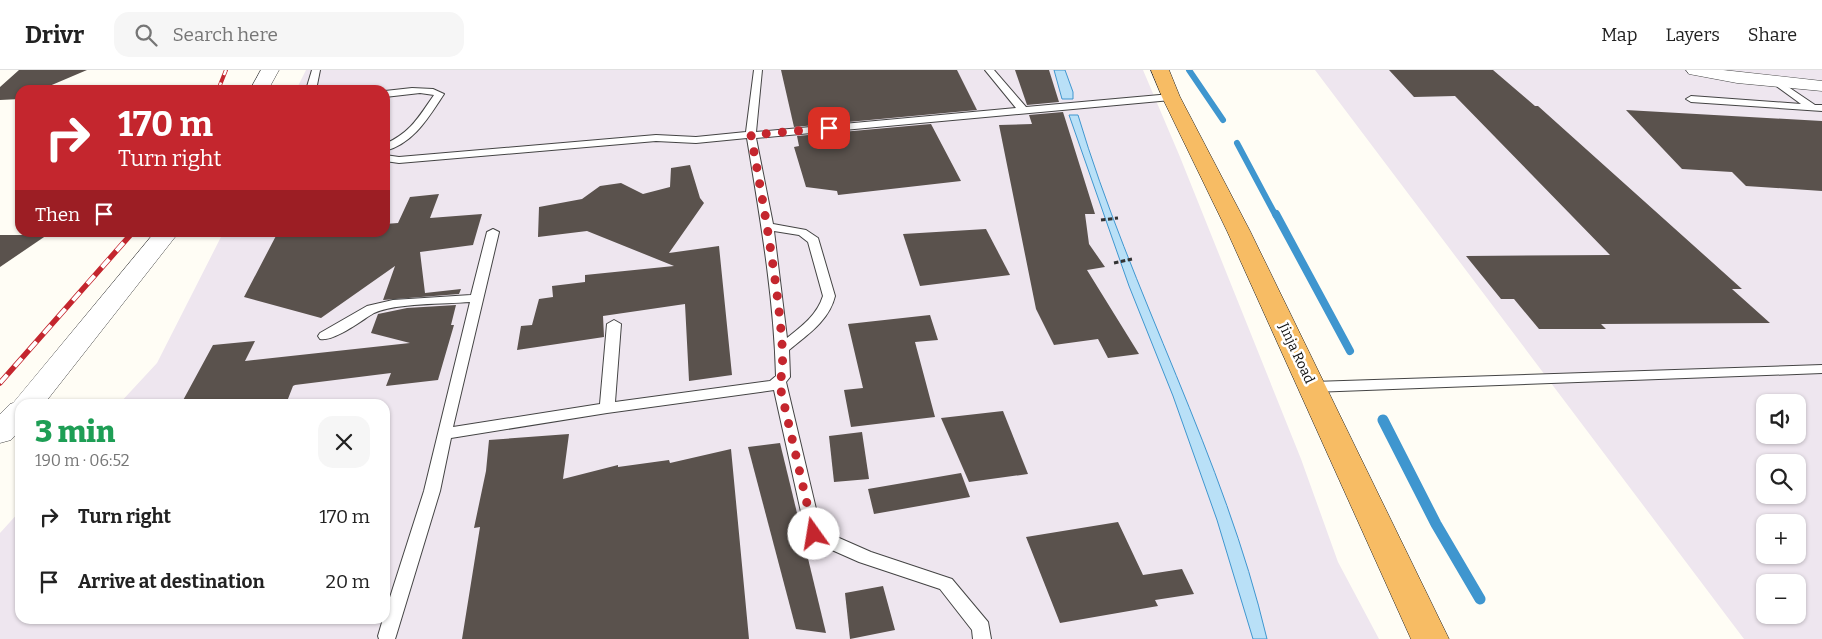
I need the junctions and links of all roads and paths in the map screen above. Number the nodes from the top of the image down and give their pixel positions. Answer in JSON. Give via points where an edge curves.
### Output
{"nodes":[{"id":1,"x":270,"y":70,"type":"edge"},
{"id":2,"x":316,"y":70,"type":"edge"},
{"id":3,"x":758,"y":70,"type":"edge"},
{"id":4,"x":990,"y":70,"type":"edge"},
{"id":5,"x":1160,"y":70,"type":"edge"},
{"id":6,"x":1689,"y":70,"type":"edge"},
{"id":7,"x":1694,"y":70,"type":"edge"},
{"id":8,"x":1778,"y":83,"type":"junction"},
{"id":9,"x":262,"y":85,"type":"edge"},
{"id":10,"x":311,"y":85,"type":"edge"},
{"id":11,"x":1822,"y":86,"type":"edge"},
{"id":12,"x":390,"y":94,"type":"edge"},
{"id":13,"x":1171,"y":97,"type":"junction"},
{"id":14,"x":1690,"y":99,"type":"dead end"},
{"id":15,"x":1818,"y":108,"type":"edge"},
{"id":16,"x":1023,"y":110,"type":"junction"},
{"id":17,"x":751,"y":135,"type":"junction"},
{"id":18,"x":390,"y":146,"type":"edge"},
{"id":19,"x":390,"y":159,"type":"edge"},
{"id":20,"x":1118,"y":218,"type":"dead end"},
{"id":21,"x":1101,"y":220,"type":"dead end"},
{"id":22,"x":768,"y":227,"type":"junction"},
{"id":23,"x":493,"y":232,"type":"dead end"},
{"id":24,"x":164,"y":237,"type":"edge"},
{"id":25,"x":1132,"y":259,"type":"dead end"},
{"id":26,"x":1114,"y":262,"type":"dead end"},
{"id":27,"x":477,"y":298,"type":"junction"},
{"id":28,"x":614,"y":324,"type":"dead end"},
{"id":29,"x":324,"y":336,"type":"dead end"},
{"id":30,"x":782,"y":349,"type":"junction"},
{"id":31,"x":1822,"y":369,"type":"edge"},
{"id":32,"x":779,"y":382,"type":"junction"},
{"id":33,"x":1313,"y":387,"type":"junction"},
{"id":34,"x":32,"y":399,"type":"edge"},
{"id":35,"x":607,"y":408,"type":"junction"},
{"id":36,"x":15,"y":416,"type":"edge"},
{"id":37,"x":0,"y":433,"type":"edge"},
{"id":38,"x":444,"y":434,"type":"junction"},
{"id":39,"x":387,"y":636,"type":"dead end"},
{"id":40,"x":982,"y":639,"type":"edge"},
{"id":41,"x":1430,"y":639,"type":"edge"}],
"edges":[{"from":1,"to":9,"type":"street"},
{"from":2,"to":10,"type":"lane"},
{"from":3,"to":17,"type":"lane"},
{"from":4,"to":16,"type":"lane"},
{"from":5,"to":13,"type":"highway","name":"Jinja Road"},
{"from":6,"to":7,"type":"lane"},
{"from":7,"to":8,"type":"street"},
{"from":8,"to":11,"type":"street"},
{"from":8,"to":15,"type":"lane"},
{"from":12,"to":18,"type":"lane","via":[[433,91],[439,94],[406,138]]},
{"from":13,"to":16,"type":"lane"},
{"from":13,"to":33,"type":"highway","name":"Jinja Road"},
{"from":14,"to":15,"type":"lane"},
{"from":16,"to":17,"type":"lane"},
{"from":17,"to":19,"type":"lane","via":[[696,140],[656,138]]},
{"from":17,"to":22,"type":"lane"},
{"from":20,"to":21,"type":"path"},
{"from":22,"to":30,"type":"lane"},
{"from":22,"to":30,"type":"lane","via":[[802,232],[814,241],[829,296],[828,303],[815,319]]},
{"from":23,"to":27,"type":"lane"},
{"from":24,"to":34,"type":"street"},
{"from":25,"to":26,"type":"path"},
{"from":27,"to":29,"type":"lane","via":[[393,304],[372,309]]},
{"from":27,"to":38,"type":"lane"},
{"from":28,"to":35,"type":"lane"},
{"from":30,"to":32,"type":"lane","via":[[783,377]]},
{"from":31,"to":33,"type":"lane"},
{"from":32,"to":35,"type":"lane"},
{"from":32,"to":40,"type":"lane","via":[[814,534],[865,557],[946,584],[981,628]]},
{"from":33,"to":41,"type":"highway","name":"Jinja Road"},
{"from":35,"to":38,"type":"lane"},
{"from":36,"to":37,"type":"street"},
{"from":38,"to":39,"type":"lane","via":[[432,491]]}]}
